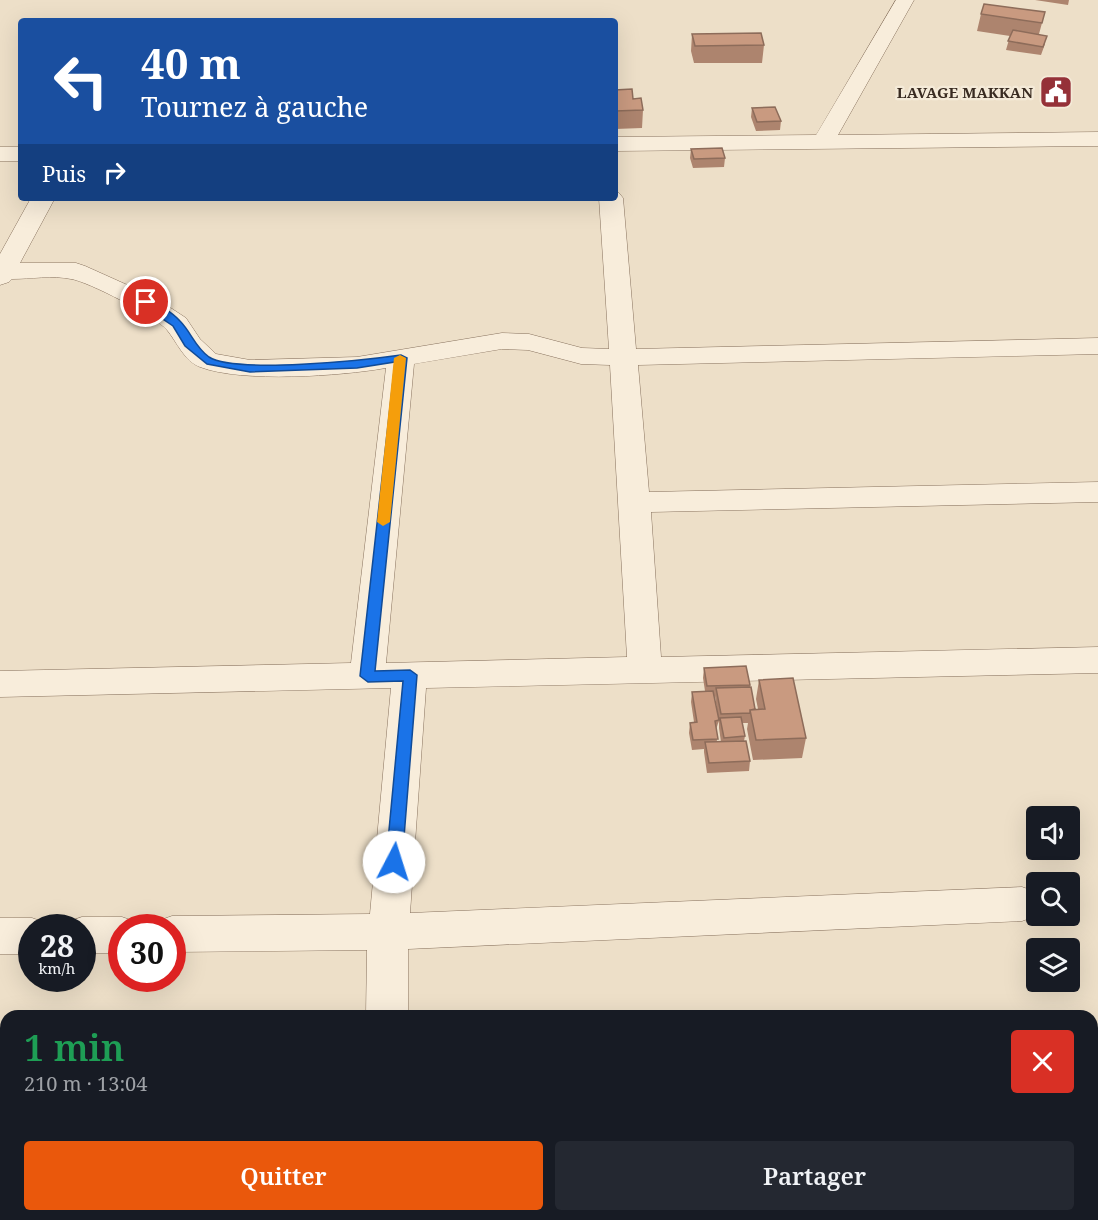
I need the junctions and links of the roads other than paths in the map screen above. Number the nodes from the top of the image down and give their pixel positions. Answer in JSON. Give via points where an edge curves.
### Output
{"nodes":[{"id":1,"x":905,"y":0,"type":"edge"},
{"id":2,"x":1098,"y":139,"type":"edge"},
{"id":3,"x":823,"y":142,"type":"junction"},
{"id":4,"x":618,"y":144,"type":"edge"},
{"id":5,"x":0,"y":154,"type":"edge"},
{"id":6,"x":18,"y":154,"type":"edge"},
{"id":7,"x":41,"y":201,"type":"edge"},
{"id":8,"x":611,"y":201,"type":"edge"},
{"id":9,"x":1,"y":272,"type":"edge"},
{"id":10,"x":1098,"y":346,"type":"edge"},
{"id":11,"x":624,"y":357,"type":"junction"},
{"id":12,"x":401,"y":358,"type":"junction"},
{"id":13,"x":1098,"y":492,"type":"edge"},
{"id":14,"x":635,"y":502,"type":"junction"},
{"id":15,"x":1098,"y":660,"type":"edge"},
{"id":16,"x":645,"y":670,"type":"junction"},
{"id":17,"x":410,"y":675,"type":"junction"},
{"id":18,"x":368,"y":676,"type":"junction"},
{"id":19,"x":0,"y":684,"type":"edge"},
{"id":20,"x":1022,"y":904,"type":"dead end"},
{"id":21,"x":388,"y":932,"type":"junction"},
{"id":22,"x":186,"y":934,"type":"edge"},
{"id":23,"x":0,"y":936,"type":"edge"},
{"id":24,"x":18,"y":936,"type":"edge"},
{"id":25,"x":387,"y":1010,"type":"edge"}],
"edges":[{"from":1,"to":3,"type":"street"},
{"from":2,"to":3,"type":"street"},
{"from":3,"to":4,"type":"street"},
{"from":5,"to":6,"type":"street"},
{"from":7,"to":9,"type":"street"},
{"from":8,"to":11,"type":"street"},
{"from":9,"to":12,"type":"street","via":[[76,271],[146,302],[177,324],[189,344],[207,361],[250,368],[357,364]]},
{"from":10,"to":11,"type":"street"},
{"from":11,"to":12,"type":"street","via":[[581,356],[529,342],[502,341]]},
{"from":11,"to":14,"type":"street"},
{"from":12,"to":18,"type":"street"},
{"from":13,"to":14,"type":"street"},
{"from":14,"to":16,"type":"street"},
{"from":15,"to":16,"type":"street"},
{"from":16,"to":17,"type":"street"},
{"from":17,"to":18,"type":"street"},
{"from":17,"to":21,"type":"street"},
{"from":18,"to":19,"type":"street"},
{"from":20,"to":21,"type":"street"},
{"from":21,"to":22,"type":"street"},
{"from":21,"to":25,"type":"street"},
{"from":23,"to":24,"type":"street"}]}
